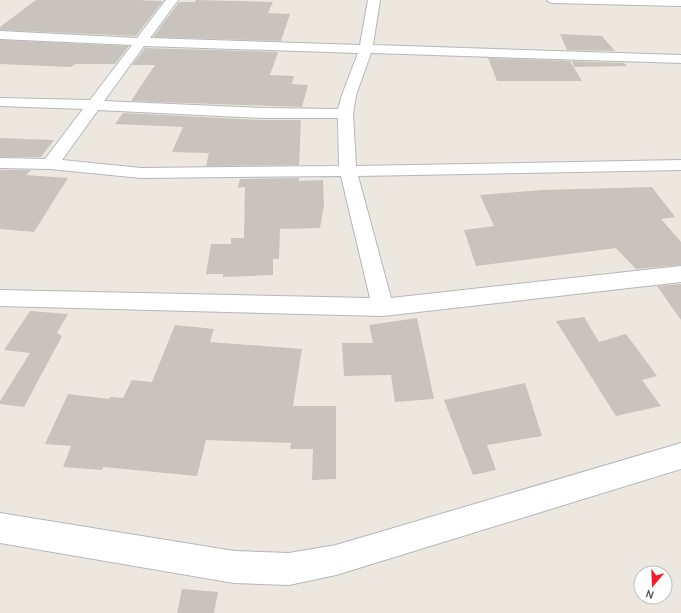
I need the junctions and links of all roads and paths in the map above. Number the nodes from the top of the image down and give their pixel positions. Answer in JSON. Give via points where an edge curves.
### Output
{"nodes":[{"id":1,"x":172,"y":0,"type":"edge"},
{"id":2,"x":374,"y":0,"type":"edge"},
{"id":3,"x":553,"y":0,"type":"edge"},
{"id":4,"x":565,"y":0,"type":"edge"},
{"id":5,"x":681,"y":3,"type":"edge"},
{"id":6,"x":0,"y":35,"type":"edge"},
{"id":7,"x":140,"y":42,"type":"junction"},
{"id":8,"x":366,"y":49,"type":"junction"},
{"id":9,"x":681,"y":59,"type":"edge"},
{"id":10,"x":0,"y":102,"type":"edge"},
{"id":11,"x":93,"y":105,"type":"junction"},
{"id":12,"x":345,"y":114,"type":"junction"},
{"id":13,"x":0,"y":163,"type":"edge"},
{"id":14,"x":50,"y":164,"type":"junction"},
{"id":15,"x":681,"y":165,"type":"edge"},
{"id":16,"x":348,"y":171,"type":"junction"},
{"id":17,"x":681,"y":274,"type":"edge"},
{"id":18,"x":0,"y":298,"type":"edge"},
{"id":19,"x":383,"y":307,"type":"junction"},
{"id":20,"x":681,"y":456,"type":"edge"},
{"id":21,"x":0,"y":528,"type":"edge"}],
"edges":[{"from":1,"to":7,"type":"street"},
{"from":2,"to":8,"type":"street"},
{"from":3,"to":4,"type":"street"},
{"from":4,"to":5,"type":"street"},
{"from":6,"to":7,"type":"street"},
{"from":7,"to":8,"type":"street"},
{"from":7,"to":11,"type":"street"},
{"from":8,"to":9,"type":"street"},
{"from":8,"to":12,"type":"street","via":[[349,95]]},
{"from":10,"to":11,"type":"street"},
{"from":11,"to":12,"type":"street"},
{"from":11,"to":14,"type":"street"},
{"from":12,"to":16,"type":"street"},
{"from":13,"to":14,"type":"street"},
{"from":14,"to":16,"type":"street","via":[[141,173]]},
{"from":15,"to":16,"type":"street"},
{"from":16,"to":19,"type":"street"},
{"from":17,"to":19,"type":"street"},
{"from":18,"to":19,"type":"street"},
{"from":20,"to":21,"type":"street","via":[[336,560],[289,569],[234,568]]}]}
